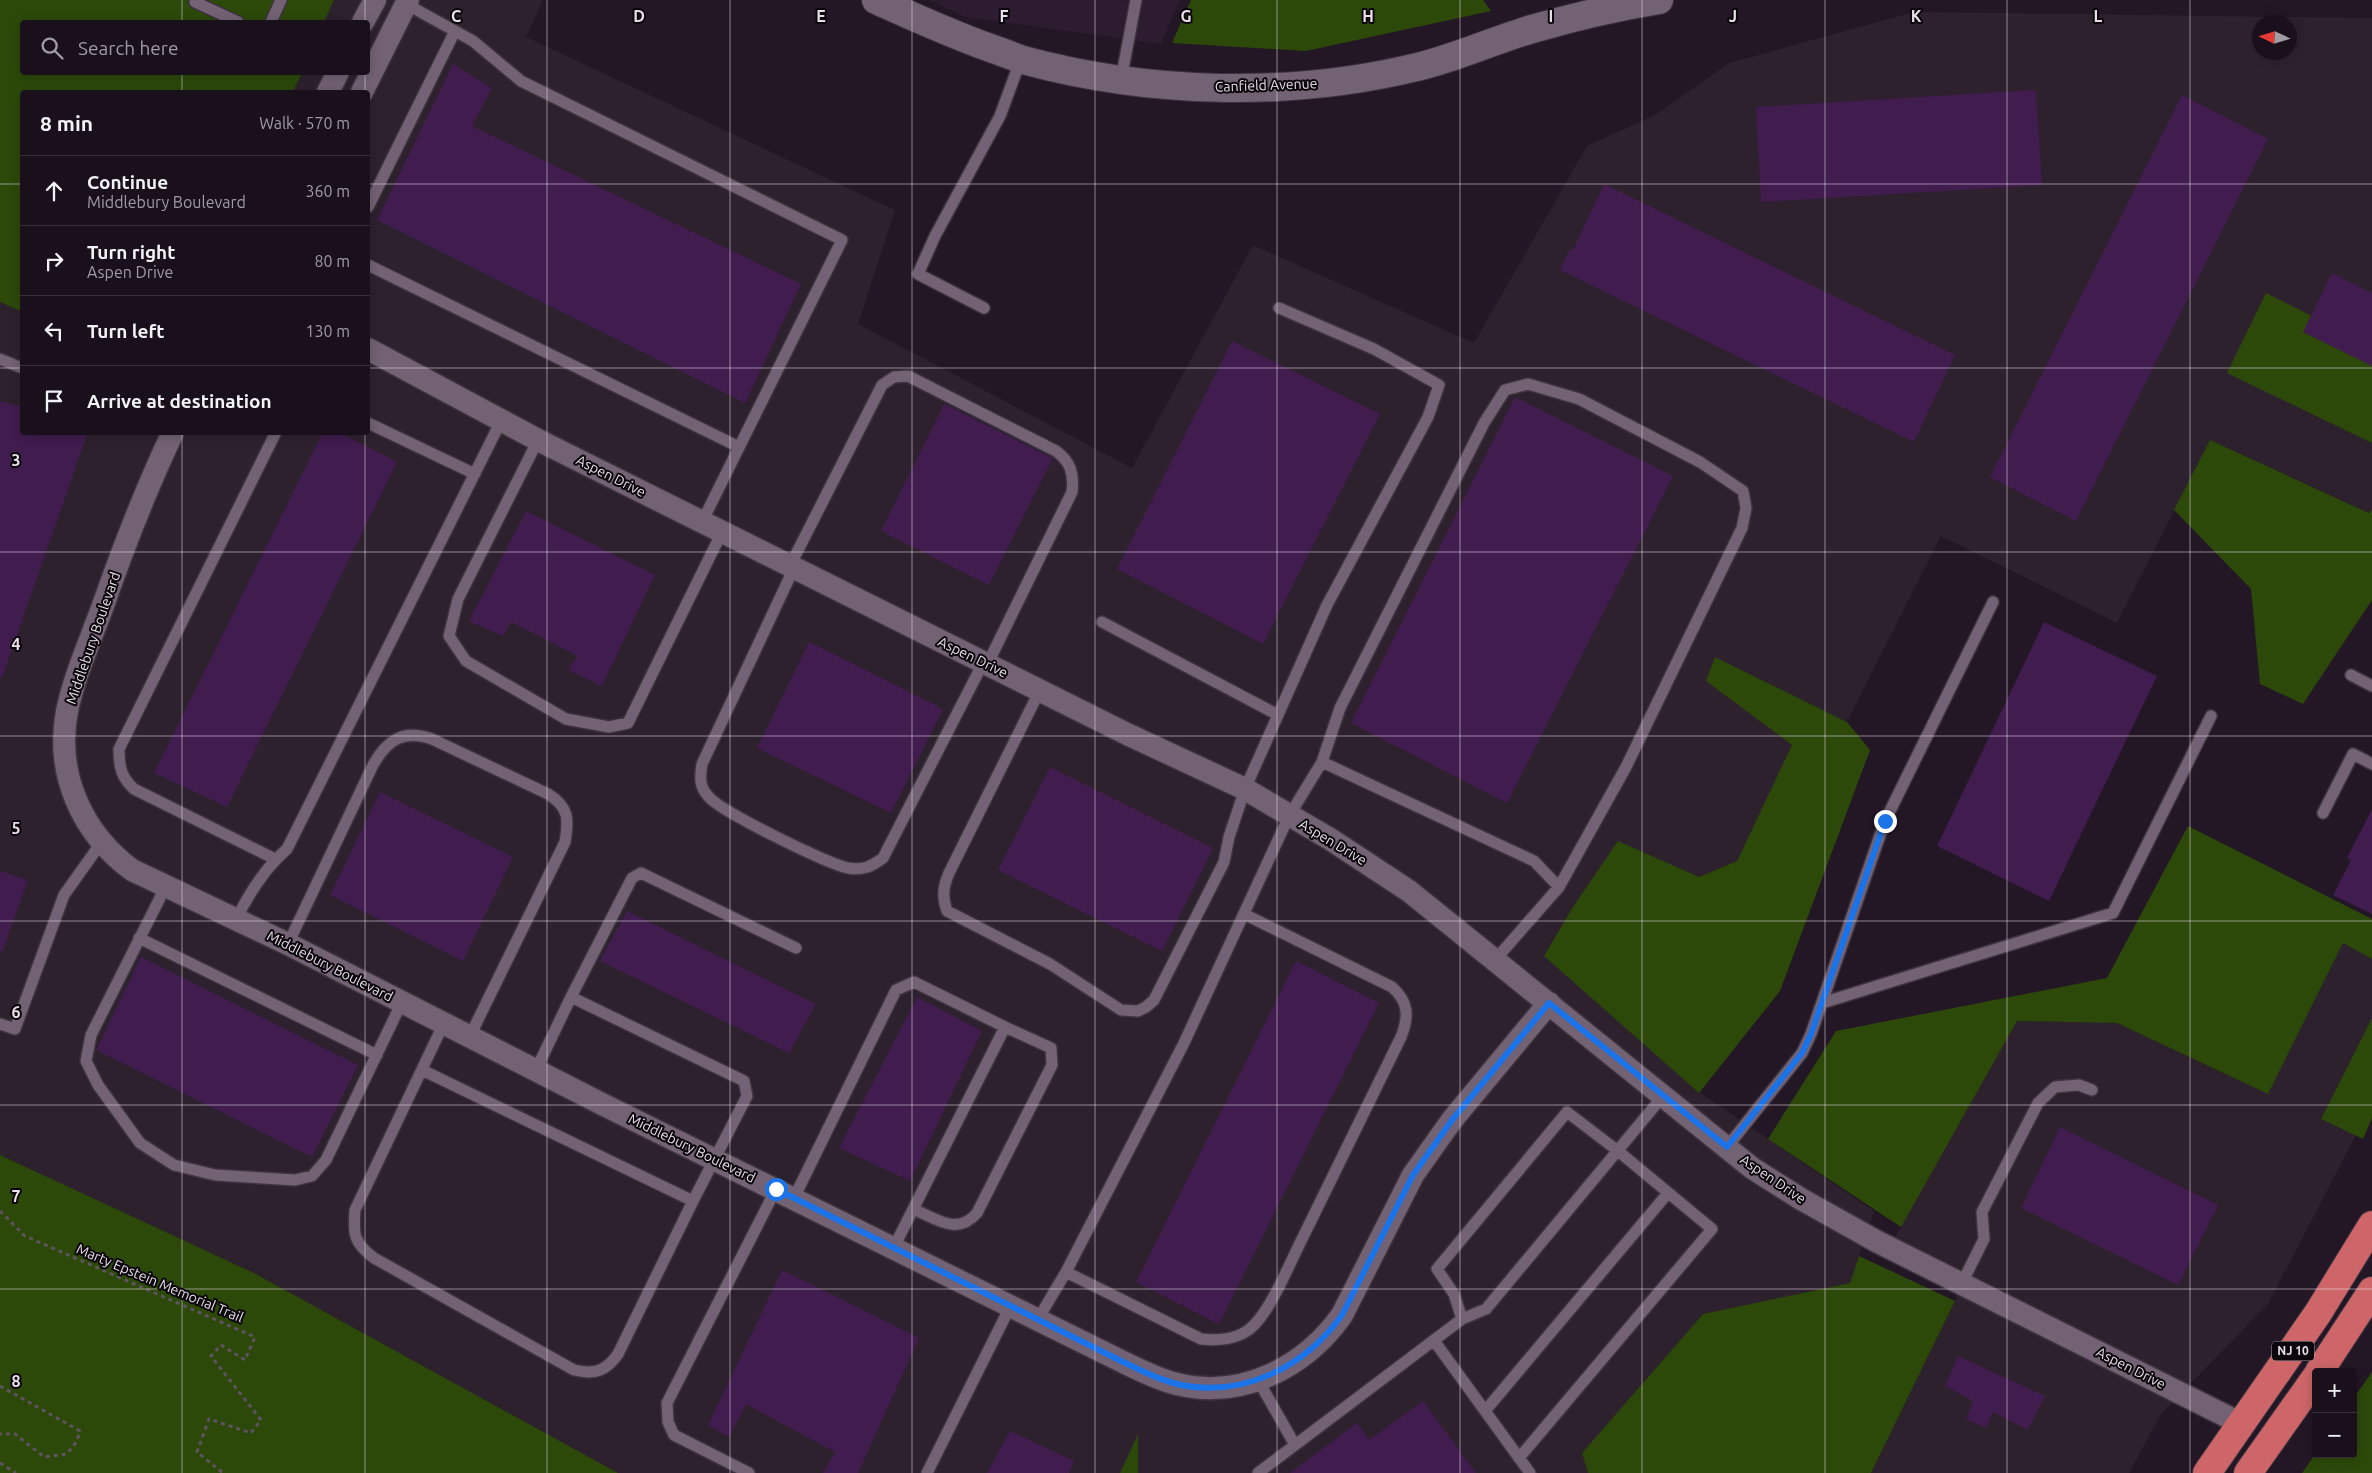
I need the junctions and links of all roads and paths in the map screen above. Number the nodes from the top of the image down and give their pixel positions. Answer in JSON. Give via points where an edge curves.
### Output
{"nodes":[{"id":1,"x":281,"y":0,"type":"edge"},
{"id":2,"x":375,"y":0,"type":"edge"},
{"id":3,"x":876,"y":0,"type":"edge"},
{"id":4,"x":1136,"y":0,"type":"edge"},
{"id":5,"x":1659,"y":0,"type":"edge"},
{"id":6,"x":195,"y":2,"type":"dead end"},
{"id":7,"x":407,"y":2,"type":"edge"},
{"id":8,"x":1607,"y":5,"type":"edge"},
{"id":9,"x":234,"y":20,"type":"edge"},
{"id":10,"x":272,"y":20,"type":"edge"},
{"id":11,"x":364,"y":20,"type":"edge"},
{"id":12,"x":455,"y":31,"type":"junction"},
{"id":13,"x":1021,"y":60,"type":"junction"},
{"id":14,"x":336,"y":75,"type":"edge"},
{"id":15,"x":1122,"y":80,"type":"junction"},
{"id":16,"x":329,"y":90,"type":"edge"},
{"id":17,"x":363,"y":90,"type":"edge"},
{"id":18,"x":370,"y":203,"type":"edge"},
{"id":19,"x":370,"y":266,"type":"edge"},
{"id":20,"x":984,"y":308,"type":"dead end"},
{"id":21,"x":1279,"y":308,"type":"dead end"},
{"id":22,"x":370,"y":351,"type":"edge"},
{"id":23,"x":0,"y":359,"type":"edge"},
{"id":24,"x":20,"y":367,"type":"edge"},
{"id":25,"x":501,"y":421,"type":"junction"},
{"id":26,"x":370,"y":424,"type":"edge"},
{"id":27,"x":172,"y":435,"type":"edge"},
{"id":28,"x":275,"y":435,"type":"edge"},
{"id":29,"x":538,"y":440,"type":"junction"},
{"id":30,"x":739,"y":447,"type":"junction"},
{"id":31,"x":475,"y":474,"type":"junction"},
{"id":32,"x":712,"y":527,"type":"junction"},
{"id":33,"x":792,"y":567,"type":"junction"},
{"id":34,"x":1993,"y":602,"type":"dead end"},
{"id":35,"x":1102,"y":622,"type":"dead end"},
{"id":36,"x":985,"y":664,"type":"junction"},
{"id":37,"x":2351,"y":675,"type":"dead end"},
{"id":38,"x":2372,"y":686,"type":"edge"},
{"id":39,"x":1040,"y":690,"type":"junction"},
{"id":40,"x":1278,"y":715,"type":"junction"},
{"id":41,"x":2210,"y":716,"type":"dead end"},
{"id":42,"x":1322,"y":762,"type":"junction"},
{"id":43,"x":2372,"y":764,"type":"edge"},
{"id":44,"x":1245,"y":789,"type":"junction"},
{"id":45,"x":2323,"y":813,"type":"dead end"},
{"id":46,"x":1289,"y":816,"type":"junction"},
{"id":47,"x":101,"y":843,"type":"junction"},
{"id":48,"x":275,"y":859,"type":"junction"},
{"id":49,"x":166,"y":886,"type":"junction"},
{"id":50,"x":1559,"y":887,"type":"junction"},
{"id":51,"x":1244,"y":914,"type":"junction"},
{"id":52,"x":236,"y":920,"type":"junction"},
{"id":53,"x":140,"y":938,"type":"junction"},
{"id":54,"x":288,"y":944,"type":"junction"},
{"id":55,"x":796,"y":948,"type":"dead end"},
{"id":56,"x":1495,"y":960,"type":"junction"},
{"id":57,"x":571,"y":997,"type":"junction"},
{"id":58,"x":402,"y":1002,"type":"junction"},
{"id":59,"x":1549,"y":1003,"type":"junction"},
{"id":60,"x":1822,"y":1003,"type":"junction"},
{"id":61,"x":444,"y":1023,"type":"junction"},
{"id":62,"x":0,"y":1024,"type":"edge"},
{"id":63,"x":1006,"y":1027,"type":"junction"},
{"id":64,"x":470,"y":1036,"type":"junction"},
{"id":65,"x":377,"y":1055,"type":"junction"},
{"id":66,"x":422,"y":1070,"type":"junction"},
{"id":67,"x":536,"y":1070,"type":"junction"},
{"id":68,"x":2092,"y":1090,"type":"dead end"},
{"id":69,"x":1664,"y":1096,"type":"junction"},
{"id":70,"x":1727,"y":1147,"type":"junction"},
{"id":71,"x":1618,"y":1151,"type":"junction"},
{"id":72,"x":714,"y":1159,"type":"junction"},
{"id":73,"x":785,"y":1193,"type":"junction"},
{"id":74,"x":1668,"y":1193,"type":"junction"},
{"id":75,"x":693,"y":1201,"type":"junction"},
{"id":76,"x":914,"y":1209,"type":"junction"},
{"id":77,"x":0,"y":1211,"type":"edge"},
{"id":78,"x":2372,"y":1225,"type":"edge"},
{"id":79,"x":894,"y":1247,"type":"junction"},
{"id":80,"x":1066,"y":1272,"type":"junction"},
{"id":81,"x":1962,"y":1283,"type":"junction"},
{"id":82,"x":2372,"y":1291,"type":"edge"},
{"id":83,"x":1011,"y":1305,"type":"junction"},
{"id":84,"x":1038,"y":1319,"type":"junction"},
{"id":85,"x":1462,"y":1319,"type":"junction"},
{"id":86,"x":1435,"y":1342,"type":"junction"},
{"id":87,"x":2322,"y":1368,"type":"edge"},
{"id":88,"x":1258,"y":1380,"type":"junction"},
{"id":89,"x":2312,"y":1383,"type":"edge"},
{"id":90,"x":0,"y":1386,"type":"edge"},
{"id":91,"x":1485,"y":1411,"type":"junction"},
{"id":92,"x":2242,"y":1424,"type":"junction"},
{"id":93,"x":0,"y":1434,"type":"edge"},
{"id":94,"x":1295,"y":1445,"type":"junction"},
{"id":95,"x":1519,"y":1458,"type":"junction"},
{"id":96,"x":0,"y":1463,"type":"edge"},
{"id":97,"x":16,"y":1473,"type":"edge"},
{"id":98,"x":223,"y":1473,"type":"edge"},
{"id":99,"x":749,"y":1473,"type":"edge"},
{"id":100,"x":927,"y":1473,"type":"edge"},
{"id":101,"x":1258,"y":1473,"type":"edge"},
{"id":102,"x":1530,"y":1473,"type":"edge"},
{"id":103,"x":2207,"y":1473,"type":"edge"},
{"id":104,"x":2248,"y":1473,"type":"edge"}],
"edges":[{"from":1,"to":10,"type":"lane"},
{"from":2,"to":11,"type":"street"},
{"from":3,"to":13,"type":"street","name":"Canfield Avenue","via":[[931,26]]},
{"from":4,"to":15,"type":"lane"},
{"from":5,"to":8,"type":"street","name":"Canfield Avenue"},
{"from":6,"to":9,"type":"lane"},
{"from":7,"to":12,"type":"lane"},
{"from":7,"to":17,"type":"street"},
{"from":8,"to":15,"type":"street","name":"Canfield Avenue","via":[[1419,67],[1376,77],[1254,87]]},
{"from":12,"to":18,"type":"lane"},
{"from":12,"to":30,"type":"lane","via":[[473,41],[521,81],[842,240]]},
{"from":13,"to":15,"type":"street","name":"Canfield Avenue"},
{"from":13,"to":20,"type":"lane","via":[[1000,116],[934,236],[918,274]]},
{"from":14,"to":16,"type":"street"},
{"from":19,"to":30,"type":"lane"},
{"from":21,"to":40,"type":"lane","via":[[1374,349],[1439,385],[1428,417],[1327,605]]},
{"from":22,"to":25,"type":"street","name":"Aspen Drive"},
{"from":23,"to":24,"type":"lane"},
{"from":25,"to":29,"type":"street","name":"Aspen Drive"},
{"from":25,"to":31,"type":"lane"},
{"from":26,"to":31,"type":"lane"},
{"from":27,"to":47,"type":"street","name":"Middlebury Boulevard","via":[[121,556],[67,712],[68,775],[81,812]]},
{"from":28,"to":48,"type":"lane","via":[[119,749],[119,764],[124,779],[134,789]]},
{"from":29,"to":32,"type":"street","name":"Aspen Drive"},
{"from":29,"to":32,"type":"lane","via":[[458,599],[449,636],[466,661],[566,719],[609,727],[628,723]]},
{"from":30,"to":32,"type":"lane"},
{"from":31,"to":48,"type":"lane","via":[[288,849]]},
{"from":32,"to":33,"type":"street","name":"Aspen Drive"},
{"from":33,"to":36,"type":"street","name":"Aspen Drive"},
{"from":33,"to":36,"type":"lane","via":[[882,385],[902,376],[925,385],[1056,451],[1071,466],[1072,492]]},
{"from":33,"to":36,"type":"lane","via":[[702,764],[699,782],[708,797],[725,809],[829,862],[850,869],[869,868],[883,858]]},
{"from":34,"to":60,"type":"lane","via":[[1885,821]]},
{"from":35,"to":40,"type":"lane"},
{"from":36,"to":39,"type":"street","name":"Aspen Drive"},
{"from":37,"to":38,"type":"lane"},
{"from":39,"to":44,"type":"street","name":"Aspen Drive"},
{"from":39,"to":44,"type":"lane","via":[[949,873],[943,888],[944,902],[947,911],[1050,964],[1121,1010],[1138,1011],[1154,1000],[1224,862]]},
{"from":40,"to":44,"type":"lane"},
{"from":41,"to":60,"type":"lane","via":[[2113,913]]},
{"from":42,"to":46,"type":"lane"},
{"from":42,"to":50,"type":"lane","via":[[1534,861]]},
{"from":42,"to":50,"type":"lane","via":[[1340,708],[1484,423],[1506,390],[1528,384],[1579,398],[1700,462],[1743,491],[1746,508],[1742,528],[1626,767]]},
{"from":43,"to":45,"type":"lane","via":[[2353,754]]},
{"from":44,"to":46,"type":"street","name":"Aspen Drive"},
{"from":46,"to":51,"type":"lane"},
{"from":46,"to":56,"type":"street","name":"Aspen Drive","via":[[1409,891]]},
{"from":47,"to":49,"type":"street","name":"Middlebury Boulevard","via":[[132,870]]},
{"from":47,"to":62,"type":"lane","via":[[64,895],[15,1029]]},
{"from":48,"to":52,"type":"lane","via":[[248,895]]},
{"from":49,"to":52,"type":"street","name":"Middlebury Boulevard"},
{"from":49,"to":53,"type":"lane"},
{"from":50,"to":56,"type":"lane"},
{"from":51,"to":80,"type":"lane","via":[[1184,1043]]},
{"from":51,"to":80,"type":"lane","via":[[1392,987],[1403,998],[1407,1011],[1406,1025],[1292,1259],[1254,1326],[1243,1334],[1210,1340],[1201,1339]]},
{"from":52,"to":54,"type":"street","name":"Middlebury Boulevard"},
{"from":53,"to":65,"type":"lane"},
{"from":53,"to":65,"type":"lane","via":[[90,1035],[86,1061],[98,1085],[140,1143],[174,1166],[216,1175],[265,1180],[295,1180],[312,1176],[326,1160]]},
{"from":54,"to":58,"type":"street","name":"Middlebury Boulevard"},
{"from":54,"to":64,"type":"lane","via":[[373,765],[388,743],[420,735],[548,794],[560,801],[566,811],[565,842]]},
{"from":55,"to":57,"type":"lane","via":[[641,873],[632,878]]},
{"from":56,"to":59,"type":"street","name":"Aspen Drive"},
{"from":57,"to":67,"type":"lane"},
{"from":57,"to":72,"type":"lane","via":[[744,1081],[747,1096]]},
{"from":58,"to":61,"type":"street","name":"Middlebury Boulevard"},
{"from":58,"to":65,"type":"lane"},
{"from":59,"to":69,"type":"street","name":"Aspen Drive"},
{"from":59,"to":88,"type":"street","name":"Middlebury Boulevard","via":[[1452,1120],[1413,1175],[1342,1315],[1329,1333],[1290,1366]]},
{"from":60,"to":70,"type":"lane","via":[[1802,1053]]},
{"from":61,"to":64,"type":"street","name":"Middlebury Boulevard"},
{"from":61,"to":66,"type":"lane"},
{"from":63,"to":73,"type":"lane","via":[[914,982],[896,990]]},
{"from":63,"to":76,"type":"lane"},
{"from":63,"to":76,"type":"lane","via":[[1051,1048],[1052,1065],[969,1222],[959,1226],[947,1224]]},
{"from":64,"to":67,"type":"street","name":"Middlebury Boulevard"},
{"from":66,"to":75,"type":"lane"},
{"from":66,"to":75,"type":"lane","via":[[355,1210],[354,1228],[360,1247],[374,1258],[574,1370],[598,1372],[610,1365],[618,1354]]},
{"from":67,"to":72,"type":"street","name":"Middlebury Boulevard"},
{"from":68,"to":81,"type":"lane","via":[[2079,1085],[2055,1087],[2038,1103],[1982,1212],[1984,1239]]},
{"from":69,"to":70,"type":"street","name":"Aspen Drive"},
{"from":69,"to":71,"type":"lane"},
{"from":70,"to":81,"type":"street","name":"Aspen Drive","via":[[1752,1168],[1801,1199],[1876,1241]]},
{"from":71,"to":74,"type":"lane"},
{"from":71,"to":85,"type":"lane","via":[[1486,1310]]},
{"from":71,"to":85,"type":"lane","via":[[1567,1112],[1437,1269],[1454,1294]]},
{"from":72,"to":73,"type":"street","name":"Middlebury Boulevard"},
{"from":72,"to":75,"type":"lane"},
{"from":73,"to":79,"type":"street","name":"Middlebury Boulevard"},
{"from":73,"to":99,"type":"lane","via":[[667,1403],[668,1422],[674,1434]]},
{"from":74,"to":91,"type":"lane"},
{"from":74,"to":95,"type":"lane","via":[[1712,1229]]},
{"from":76,"to":79,"type":"lane"},
{"from":77,"to":98,"type":"path","name":"Marty Epstein Memorial Trail","via":[[25,1236],[255,1337],[245,1360],[221,1345],[211,1356],[261,1420],[251,1433],[209,1419],[197,1452]]},
{"from":78,"to":92,"type":"highway","number":"NJ 10","via":[[2318,1314]]},
{"from":79,"to":83,"type":"street","name":"Middlebury Boulevard"},
{"from":80,"to":84,"type":"lane"},
{"from":81,"to":92,"type":"street","name":"Aspen Drive"},
{"from":82,"to":87,"type":"highway","number":"NJ 10"},
{"from":83,"to":84,"type":"street","name":"Middlebury Boulevard"},
{"from":83,"to":100,"type":"lane"},
{"from":84,"to":88,"type":"street","name":"Middlebury Boulevard","via":[[1117,1359],[1176,1383],[1213,1388]]},
{"from":85,"to":86,"type":"lane"},
{"from":86,"to":91,"type":"lane"},
{"from":86,"to":94,"type":"lane"},
{"from":88,"to":94,"type":"lane"},
{"from":89,"to":104,"type":"highway","number":"NJ 10"},
{"from":90,"to":93,"type":"path","via":[[80,1431],[67,1454],[44,1457],[15,1434]]},
{"from":91,"to":95,"type":"lane"},
{"from":92,"to":103,"type":"highway","number":"NJ 10"},
{"from":94,"to":101,"type":"lane"},
{"from":95,"to":102,"type":"lane"},
{"from":96,"to":97,"type":"path"}]}
